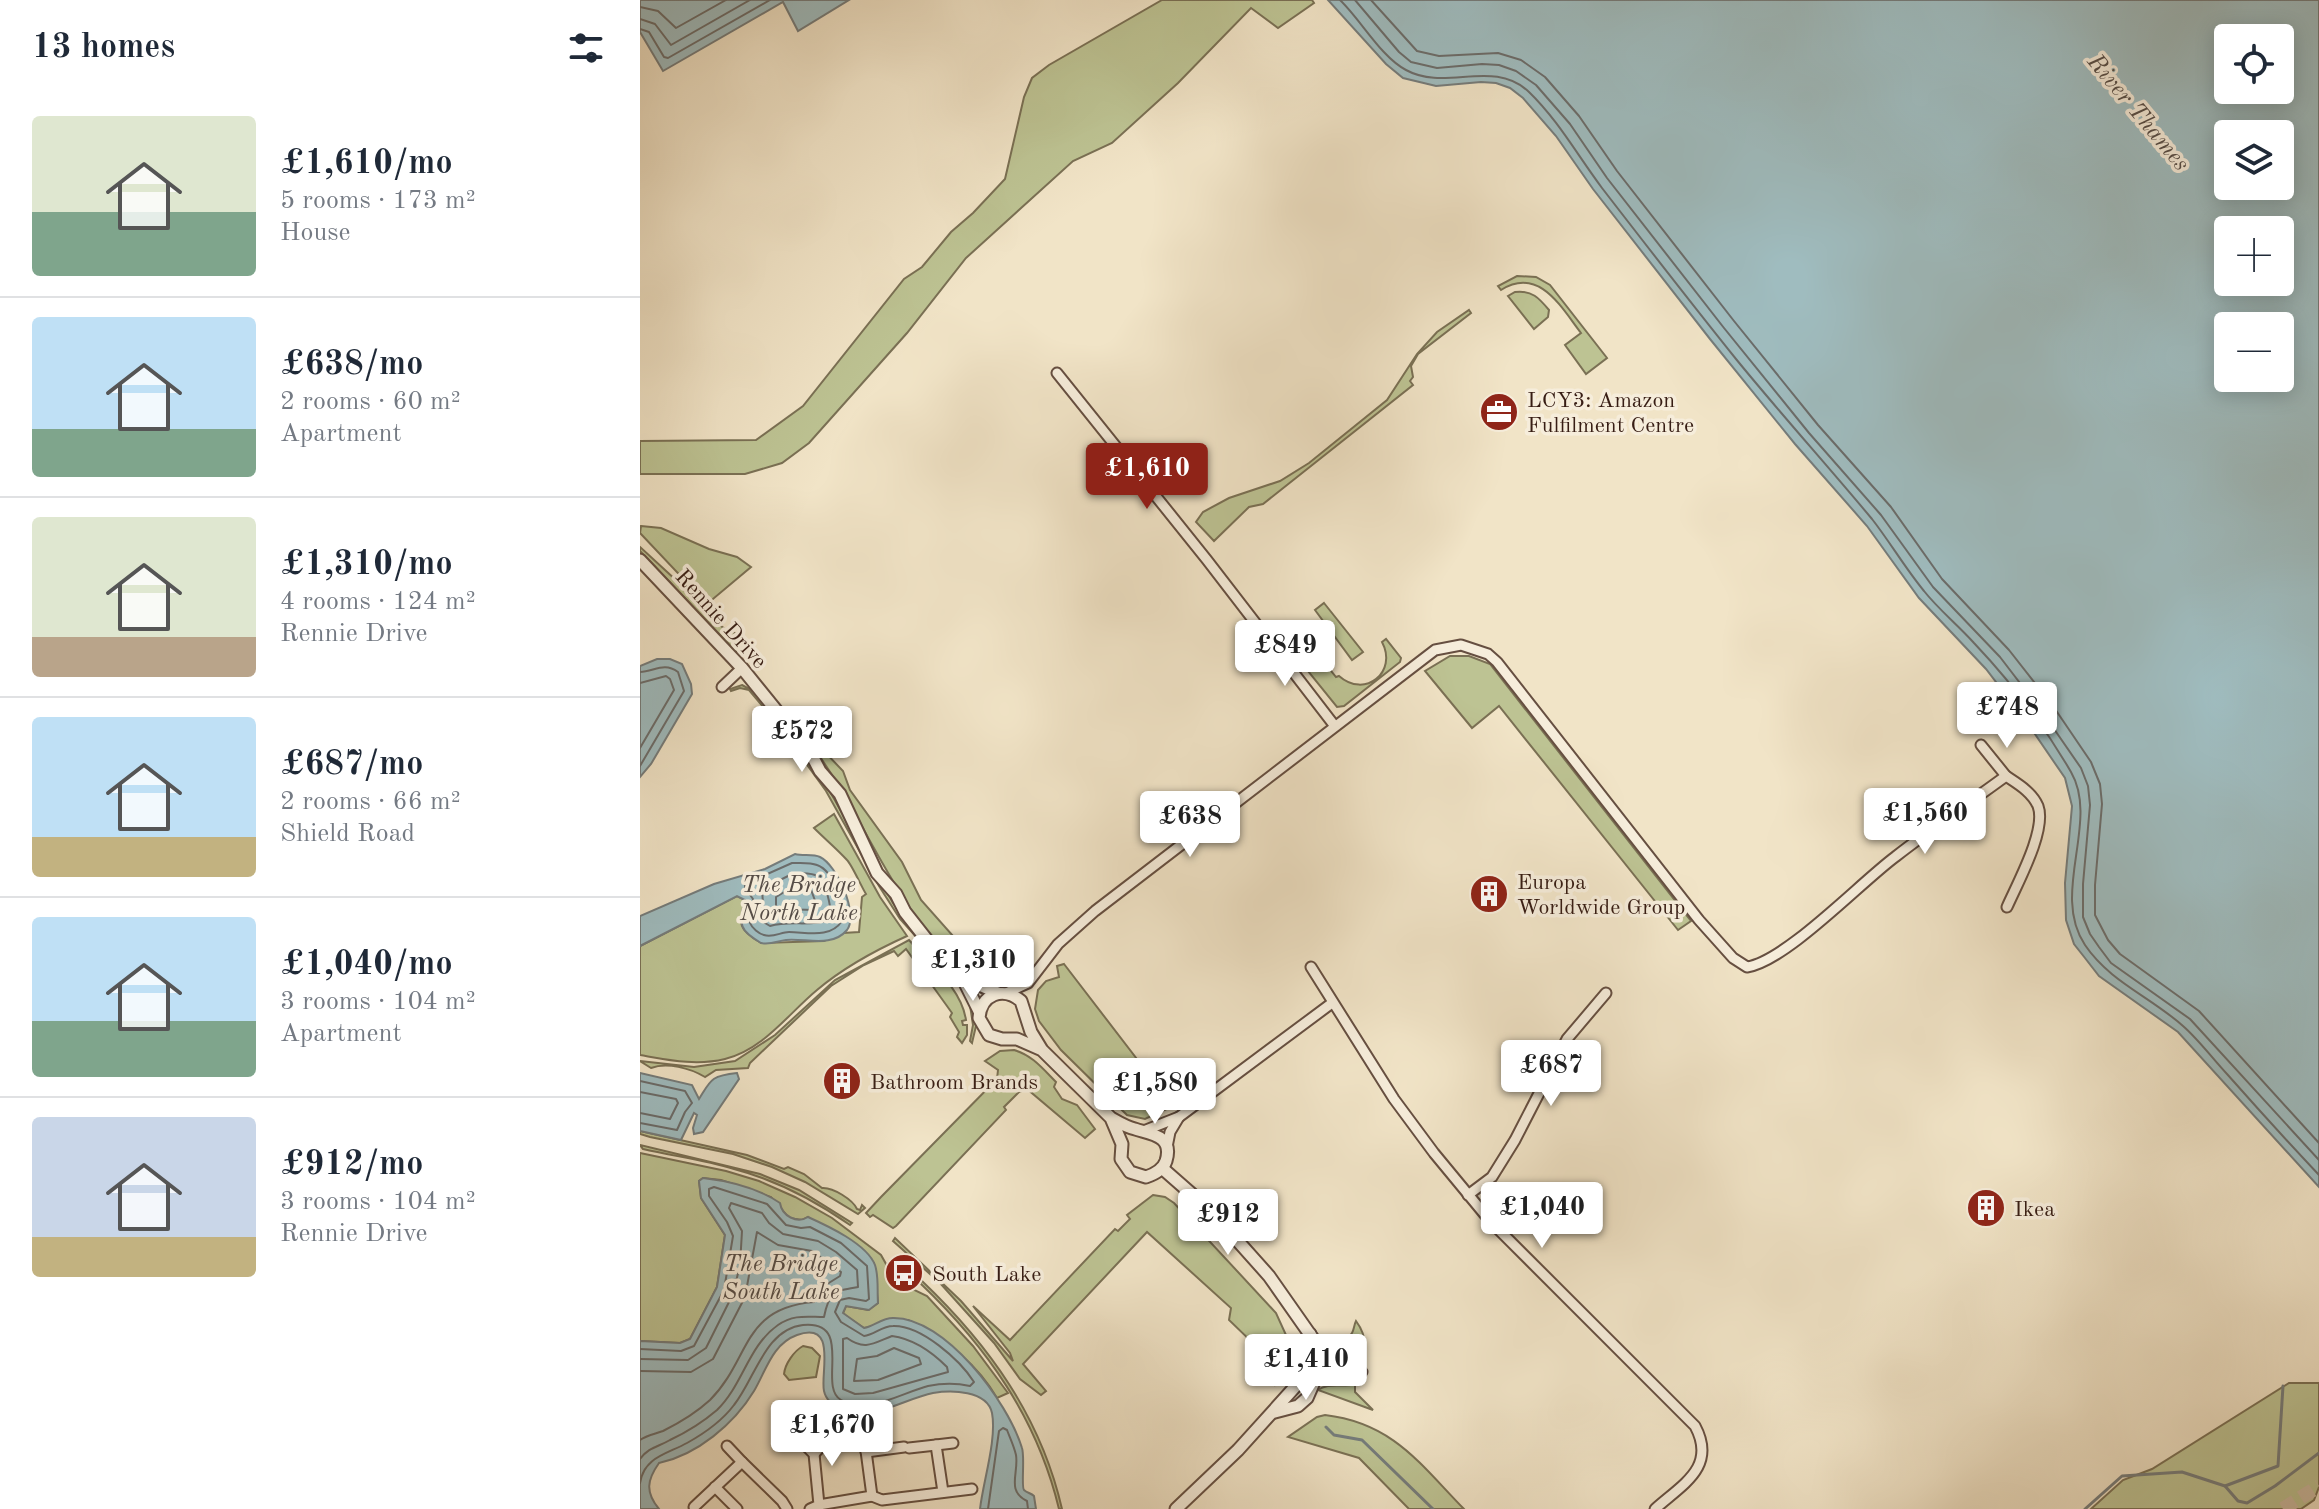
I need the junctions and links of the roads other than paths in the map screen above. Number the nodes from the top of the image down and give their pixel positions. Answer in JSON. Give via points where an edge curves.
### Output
{"nodes":[{"id":1,"x":1057,"y":373,"type":"dead end"},
{"id":2,"x":640,"y":560,"type":"edge"},
{"id":3,"x":742,"y":668,"type":"junction"},
{"id":4,"x":722,"y":687,"type":"dead end"},
{"id":5,"x":1334,"y":725,"type":"junction"},
{"id":6,"x":1981,"y":745,"type":"dead end"},
{"id":7,"x":2006,"y":776,"type":"junction"},
{"id":8,"x":2007,"y":907,"type":"dead end"},
{"id":9,"x":1311,"y":967,"type":"dead end"},
{"id":10,"x":963,"y":978,"type":"junction"},
{"id":11,"x":1032,"y":978,"type":"junction"},
{"id":12,"x":1002,"y":993,"type":"junction"},
{"id":13,"x":1606,"y":993,"type":"dead end"},
{"id":14,"x":1332,"y":1003,"type":"junction"},
{"id":15,"x":1024,"y":1006,"type":"junction"},
{"id":16,"x":979,"y":1011,"type":"junction"},
{"id":17,"x":1026,"y":1019,"type":"junction"},
{"id":18,"x":1009,"y":1038,"type":"junction"},
{"id":19,"x":1042,"y":1050,"type":"junction"},
{"id":20,"x":1179,"y":1117,"type":"junction"},
{"id":21,"x":1111,"y":1118,"type":"junction"},
{"id":22,"x":1142,"y":1130,"type":"junction"},
{"id":23,"x":1122,"y":1144,"type":"junction"},
{"id":24,"x":1167,"y":1148,"type":"junction"},
{"id":25,"x":1162,"y":1168,"type":"junction"},
{"id":26,"x":1468,"y":1195,"type":"junction"},
{"id":27,"x":1313,"y":1372,"type":"junction"},
{"id":28,"x":1362,"y":1372,"type":"dead end"},
{"id":29,"x":785,"y":1425,"type":"dead end"},
{"id":30,"x":864,"y":1436,"type":"dead end"},
{"id":31,"x":825,"y":1442,"type":"dead end"},
{"id":32,"x":953,"y":1443,"type":"dead end"},
{"id":33,"x":936,"y":1445,"type":"junction"},
{"id":34,"x":727,"y":1446,"type":"dead end"},
{"id":35,"x":866,"y":1452,"type":"junction"},
{"id":36,"x":814,"y":1454,"type":"junction"},
{"id":37,"x":742,"y":1462,"type":"junction"},
{"id":38,"x":715,"y":1487,"type":"junction"},
{"id":39,"x":972,"y":1489,"type":"dead end"},
{"id":40,"x":943,"y":1492,"type":"junction"},
{"id":41,"x":872,"y":1496,"type":"junction"},
{"id":42,"x":906,"y":1498,"type":"junction"},
{"id":43,"x":694,"y":1507,"type":"dead end"},
{"id":44,"x":813,"y":1508,"type":"edge"},
{"id":45,"x":737,"y":1509,"type":"edge"},
{"id":46,"x":787,"y":1509,"type":"edge"},
{"id":47,"x":907,"y":1509,"type":"edge"},
{"id":48,"x":1176,"y":1509,"type":"edge"},
{"id":49,"x":1655,"y":1509,"type":"edge"}],
"edges":[{"from":1,"to":5,"type":"street"},
{"from":2,"to":3,"type":"street","name":"Rennie Drive"},
{"from":3,"to":4,"type":"street"},
{"from":3,"to":10,"type":"street","name":"Rennie Drive","via":[[840,794],[877,873],[938,954]]},
{"from":5,"to":7,"type":"street","via":[[1435,650],[1461,645],[1488,654],[1699,920],[1747,967],[1761,965],[1801,936],[1894,858]]},
{"from":5,"to":11,"type":"street","via":[[1095,911],[1058,944]]},
{"from":6,"to":7,"type":"street"},
{"from":7,"to":8,"type":"street","via":[[2027,790],[2038,806],[2040,822]]},
{"from":9,"to":14,"type":"street"},
{"from":10,"to":12,"type":"street","name":"Rennie Drive"},
{"from":10,"to":16,"type":"street","name":"Rennie Drive"},
{"from":11,"to":12,"type":"street"},
{"from":11,"to":15,"type":"street"},
{"from":12,"to":15,"type":"street","name":"Rennie Drive"},
{"from":12,"to":16,"type":"street","via":[[986,999]]},
{"from":13,"to":26,"type":"street","via":[[1567,1039],[1492,1177]]},
{"from":14,"to":20,"type":"street"},
{"from":14,"to":26,"type":"street","via":[[1394,1099]]},
{"from":15,"to":17,"type":"street","name":"Rennie Drive"},
{"from":16,"to":18,"type":"street","name":"Rennie Drive","via":[[980,1024],[989,1035]]},
{"from":17,"to":18,"type":"street"},
{"from":17,"to":19,"type":"street","name":"Rennie Drive"},
{"from":18,"to":19,"type":"street","name":"Rennie Drive"},
{"from":19,"to":21,"type":"street","name":"Rennie Drive"},
{"from":20,"to":22,"type":"street"},
{"from":20,"to":24,"type":"street"},
{"from":21,"to":22,"type":"street","name":"Rennie Drive"},
{"from":21,"to":23,"type":"street","name":"Rennie Drive"},
{"from":22,"to":23,"type":"street"},
{"from":22,"to":24,"type":"street","name":"Rennie Drive","via":[[1159,1136]]},
{"from":23,"to":25,"type":"street","name":"Rennie Drive","via":[[1121,1159],[1130,1172],[1146,1177]]},
{"from":24,"to":25,"type":"street"},
{"from":25,"to":27,"type":"street","via":[[1211,1211],[1269,1276],[1310,1333]]},
{"from":26,"to":49,"type":"street","via":[[1695,1426],[1703,1458],[1696,1472]]},
{"from":27,"to":28,"type":"street","via":[[1335,1379],[1356,1378]]},
{"from":27,"to":48,"type":"street"},
{"from":29,"to":36,"type":"street"},
{"from":30,"to":35,"type":"street"},
{"from":31,"to":36,"type":"street"},
{"from":32,"to":33,"type":"street"},
{"from":33,"to":35,"type":"street"},
{"from":33,"to":40,"type":"street"},
{"from":34,"to":37,"type":"street"},
{"from":35,"to":41,"type":"street"},
{"from":36,"to":44,"type":"street"},
{"from":37,"to":38,"type":"street"},
{"from":37,"to":46,"type":"street"},
{"from":38,"to":43,"type":"street"},
{"from":38,"to":45,"type":"street"},
{"from":39,"to":40,"type":"street"},
{"from":40,"to":42,"type":"street"},
{"from":41,"to":42,"type":"street"},
{"from":41,"to":44,"type":"street"},
{"from":42,"to":47,"type":"street"}]}
